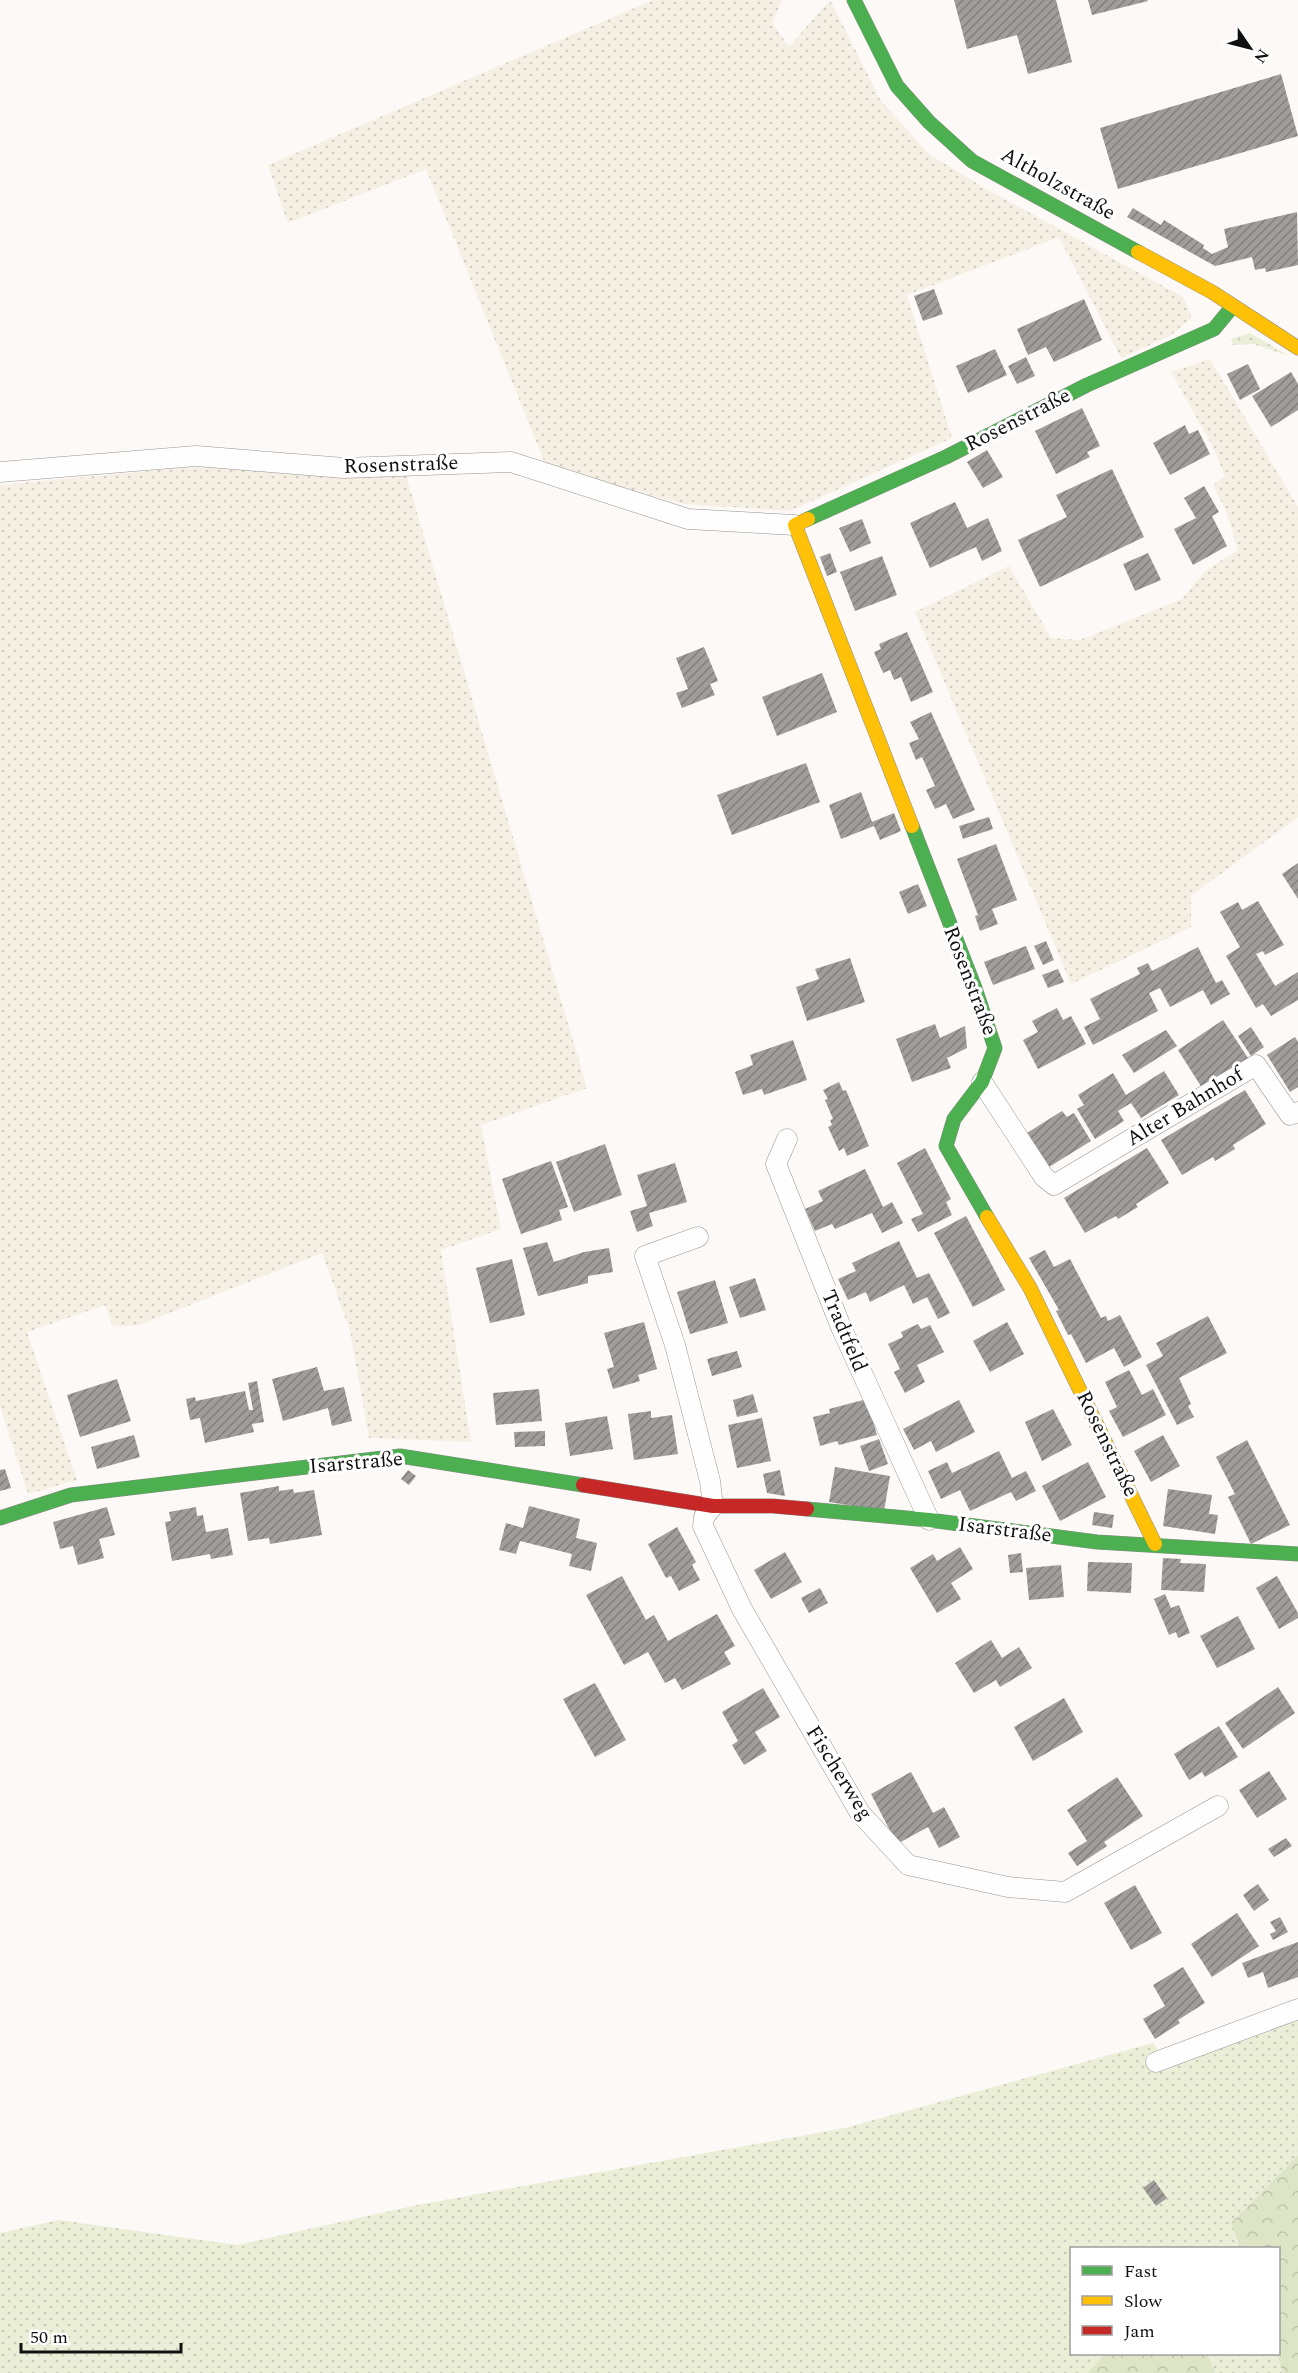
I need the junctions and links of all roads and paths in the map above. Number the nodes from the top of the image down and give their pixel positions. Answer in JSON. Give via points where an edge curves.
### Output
{"nodes":[{"id":1,"x":854,"y":0,"type":"edge"},
{"id":2,"x":1233,"y":306,"type":"junction"},
{"id":3,"x":1298,"y":348,"type":"edge"},
{"id":4,"x":0,"y":472,"type":"edge"},
{"id":5,"x":795,"y":525,"type":"junction"},
{"id":6,"x":982,"y":1082,"type":"junction"},
{"id":7,"x":1298,"y":1112,"type":"edge"},
{"id":8,"x":787,"y":1139,"type":"dead end"},
{"id":9,"x":698,"y":1237,"type":"dead end"},
{"id":10,"x":713,"y":1506,"type":"junction"},
{"id":11,"x":0,"y":1518,"type":"edge"},
{"id":12,"x":929,"y":1520,"type":"junction"},
{"id":13,"x":1155,"y":1544,"type":"junction"},
{"id":14,"x":1298,"y":1554,"type":"edge"},
{"id":15,"x":1218,"y":1806,"type":"dead end"},
{"id":16,"x":1298,"y":2008,"type":"edge"},
{"id":17,"x":1156,"y":2062,"type":"dead end"}],
"edges":[{"from":1,"to":2,"type":"street","name":"Altholzstraße","via":[[897,86],[972,161]]},
{"from":2,"to":3,"type":"street","name":"Altholzstraße"},
{"from":2,"to":5,"type":"street","name":"Rosenstraße","via":[[1214,329],[1087,385],[946,457]]},
{"from":4,"to":5,"type":"street","name":"Rosenstraße","via":[[196,456],[344,468],[511,462],[688,519]]},
{"from":5,"to":6,"type":"street","name":"Rosenstraße","via":[[987,1021],[995,1048]]},
{"from":6,"to":7,"type":"street","name":"Alter Bahnhof","via":[[1044,1177],[1054,1185],[1256,1065],[1290,1115]]},
{"from":6,"to":13,"type":"street","name":"Rosenstraße","via":[[954,1119],[946,1146],[1030,1288]]},
{"from":8,"to":12,"type":"street","name":"Tradtfeld","via":[[776,1164],[841,1327]]},
{"from":9,"to":10,"type":"street","via":[[645,1256],[675,1345]]},
{"from":10,"to":11,"type":"street","name":"Isarstraße","via":[[400,1456],[71,1495]]},
{"from":10,"to":12,"type":"street","name":"Isarstraße","via":[[773,1506]]},
{"from":10,"to":15,"type":"street","name":"Fischerweg","via":[[704,1517],[703,1526],[742,1609],[860,1813],[908,1865],[1008,1887],[1065,1892]]},
{"from":12,"to":13,"type":"street","name":"Isarstraße","via":[[1096,1542]]},
{"from":13,"to":14,"type":"street","name":"Isarstraße"},
{"from":16,"to":17,"type":"street"}]}
